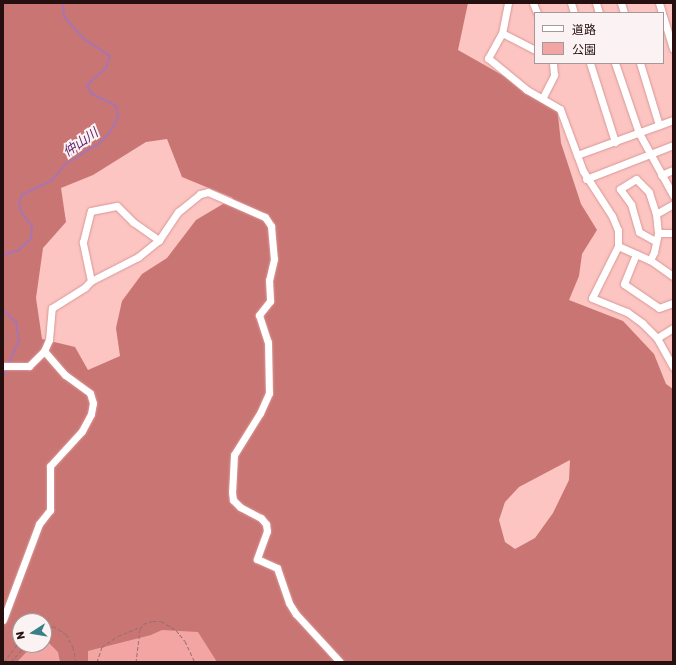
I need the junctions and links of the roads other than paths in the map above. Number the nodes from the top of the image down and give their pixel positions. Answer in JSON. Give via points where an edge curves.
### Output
{"nodes":[{"id":1,"x":508,"y":3,"type":"edge"},
{"id":2,"x":664,"y":19,"type":"edge"},
{"id":3,"x":502,"y":33,"type":"junction"},
{"id":4,"x":534,"y":49,"type":"edge"},
{"id":5,"x":673,"y":49,"type":"edge"},
{"id":6,"x":553,"y":64,"type":"edge"},
{"id":7,"x":590,"y":64,"type":"edge"},
{"id":8,"x":615,"y":64,"type":"edge"},
{"id":9,"x":640,"y":64,"type":"edge"},
{"id":10,"x":544,"y":97,"type":"junction"},
{"id":11,"x":673,"y":120,"type":"edge"},
{"id":12,"x":659,"y":126,"type":"junction"},
{"id":13,"x":639,"y":133,"type":"junction"},
{"id":14,"x":615,"y":142,"type":"junction"},
{"id":15,"x":673,"y":145,"type":"edge"},
{"id":16,"x":577,"y":155,"type":"junction"},
{"id":17,"x":650,"y":155,"type":"junction"},
{"id":18,"x":673,"y":170,"type":"edge"},
{"id":19,"x":661,"y":175,"type":"junction"},
{"id":20,"x":586,"y":178,"type":"junction"},
{"id":21,"x":673,"y":195,"type":"edge"},
{"id":22,"x":673,"y":204,"type":"edge"},
{"id":23,"x":656,"y":214,"type":"junction"},
{"id":24,"x":658,"y":233,"type":"junction"},
{"id":25,"x":673,"y":233,"type":"edge"},
{"id":26,"x":159,"y":240,"type":"junction"},
{"id":27,"x":655,"y":241,"type":"junction"},
{"id":28,"x":618,"y":246,"type":"junction"},
{"id":29,"x":636,"y":254,"type":"junction"},
{"id":30,"x":650,"y":260,"type":"junction"},
{"id":31,"x":673,"y":275,"type":"edge"},
{"id":32,"x":91,"y":280,"type":"junction"},
{"id":33,"x":673,"y":303,"type":"edge"},
{"id":34,"x":673,"y":328,"type":"edge"},
{"id":35,"x":658,"y":338,"type":"junction"},
{"id":36,"x":44,"y":351,"type":"junction"},
{"id":37,"x":3,"y":366,"type":"edge"},
{"id":38,"x":673,"y":367,"type":"edge"},
{"id":39,"x":3,"y":620,"type":"edge"},
{"id":40,"x":340,"y":662,"type":"edge"}],
"edges":[{"from":1,"to":3,"type":"street"},
{"from":2,"to":5,"type":"street"},
{"from":3,"to":4,"type":"street"},
{"from":3,"to":10,"type":"street","via":[[488,58],[527,90]]},
{"from":6,"to":10,"type":"street","via":[[554,75]]},
{"from":7,"to":14,"type":"street"},
{"from":8,"to":13,"type":"street"},
{"from":9,"to":12,"type":"street"},
{"from":10,"to":16,"type":"street","via":[[560,109]]},
{"from":11,"to":12,"type":"street"},
{"from":12,"to":13,"type":"street"},
{"from":13,"to":14,"type":"street"},
{"from":13,"to":17,"type":"street"},
{"from":14,"to":16,"type":"street"},
{"from":15,"to":17,"type":"street"},
{"from":16,"to":20,"type":"street"},
{"from":17,"to":19,"type":"street"},
{"from":17,"to":20,"type":"street"},
{"from":18,"to":19,"type":"street"},
{"from":19,"to":21,"type":"street"},
{"from":20,"to":28,"type":"street","via":[[612,216],[618,230]]},
{"from":22,"to":23,"type":"street"},
{"from":23,"to":24,"type":"street"},
{"from":23,"to":27,"type":"street","via":[[649,192],[636,179],[620,189],[631,204],[638,232]]},
{"from":24,"to":25,"type":"street"},
{"from":24,"to":27,"type":"street"},
{"from":26,"to":32,"type":"street","via":[[138,257]]},
{"from":26,"to":32,"type":"street","via":[[133,222],[117,206],[91,211],[83,242]]},
{"from":26,"to":40,"type":"street","via":[[178,212],[195,197],[208,192],[251,210],[265,218],[271,226],[274,259],[269,280],[271,296],[259,315],[268,342],[269,393],[260,413],[234,454],[233,500],[266,524],[267,531],[257,559],[277,568],[289,603],[296,614]]},
{"from":27,"to":30,"type":"street"},
{"from":28,"to":29,"type":"street"},
{"from":28,"to":35,"type":"street","via":[[592,298],[627,312]]},
{"from":29,"to":30,"type":"street"},
{"from":29,"to":33,"type":"street","via":[[624,284],[659,308]]},
{"from":30,"to":31,"type":"street"},
{"from":32,"to":36,"type":"street","via":[[86,287],[52,308],[52,333]]},
{"from":34,"to":35,"type":"street"},
{"from":35,"to":38,"type":"street"},
{"from":36,"to":37,"type":"street","via":[[29,366]]},
{"from":36,"to":39,"type":"street","via":[[66,375],[90,393],[93,403],[91,414],[82,431],[50,466],[50,510],[39,524]]}]}
